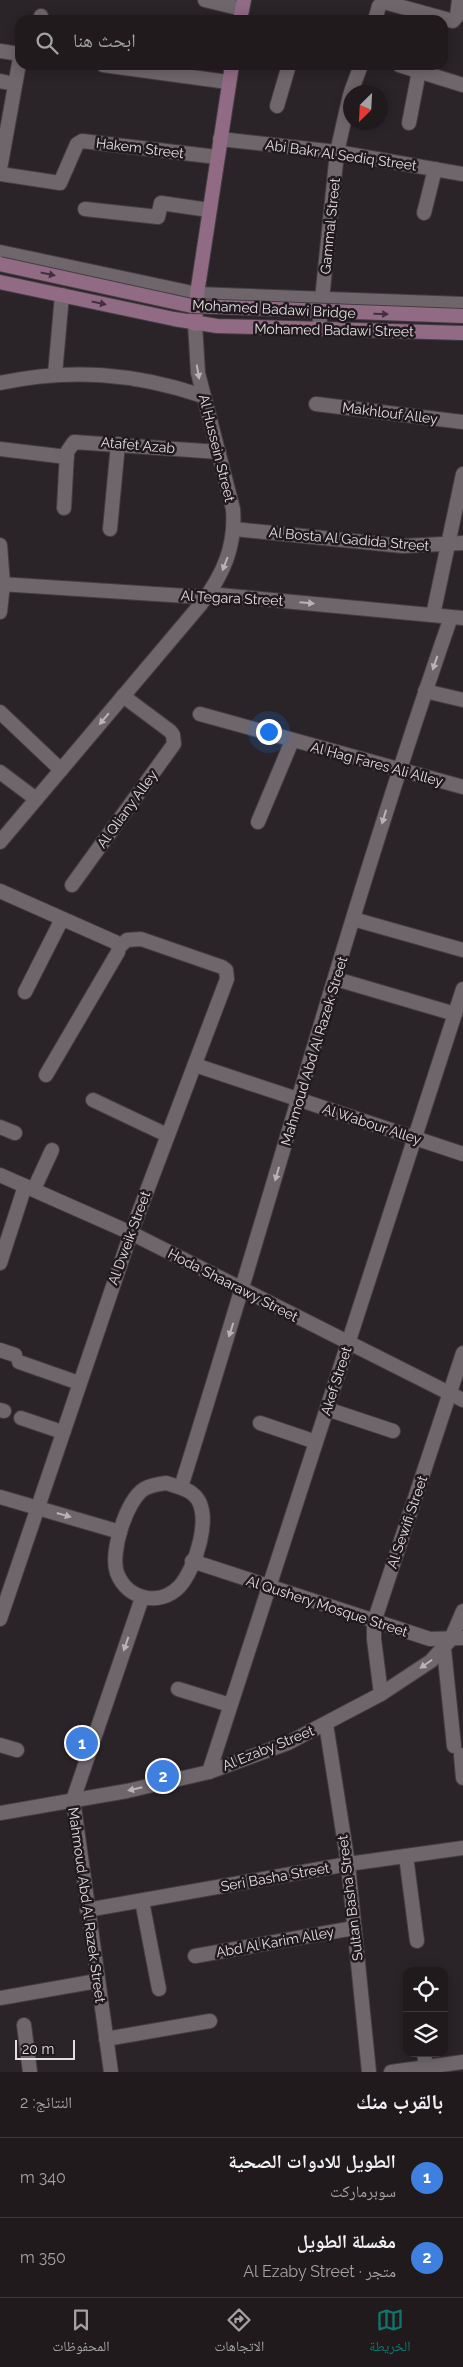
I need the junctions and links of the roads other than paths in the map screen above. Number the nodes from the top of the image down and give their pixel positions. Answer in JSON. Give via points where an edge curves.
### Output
{"nodes":[{"id":1,"x":205,"y":0,"type":"edge"},
{"id":2,"x":459,"y":0,"type":"edge"},
{"id":3,"x":242,"y":10,"type":"edge"},
{"id":4,"x":377,"y":15,"type":"edge"},
{"id":5,"x":429,"y":15,"type":"edge"},
{"id":6,"x":448,"y":21,"type":"edge"},
{"id":7,"x":0,"y":51,"type":"edge"},
{"id":8,"x":15,"y":53,"type":"edge"},
{"id":9,"x":18,"y":70,"type":"edge"},
{"id":10,"x":140,"y":70,"type":"edge"},
{"id":11,"x":231,"y":70,"type":"edge"},
{"id":12,"x":287,"y":70,"type":"edge"},
{"id":13,"x":359,"y":70,"type":"edge"},
{"id":14,"x":416,"y":70,"type":"edge"},
{"id":15,"x":419,"y":71,"type":"junction"},
{"id":16,"x":0,"y":81,"type":"edge"},
{"id":17,"x":228,"y":82,"type":"junction"},
{"id":18,"x":15,"y":84,"type":"junction"},
{"id":19,"x":463,"y":84,"type":"edge"},
{"id":20,"x":354,"y":85,"type":"edge"},
{"id":21,"x":276,"y":106,"type":"dead end"},
{"id":22,"x":4,"y":123,"type":"edge"},
{"id":23,"x":409,"y":123,"type":"dead end"},
{"id":24,"x":343,"y":127,"type":"edge"},
{"id":25,"x":220,"y":139,"type":"junction"},
{"id":26,"x":337,"y":152,"type":"junction"},
{"id":27,"x":216,"y":157,"type":"junction"},
{"id":28,"x":0,"y":169,"type":"edge"},
{"id":29,"x":435,"y":169,"type":"junction"},
{"id":30,"x":0,"y":174,"type":"edge"},
{"id":31,"x":463,"y":174,"type":"edge"},
{"id":32,"x":85,"y":209,"type":"dead end"},
{"id":33,"x":209,"y":210,"type":"junction"},
{"id":34,"x":424,"y":213,"type":"dead end"},
{"id":35,"x":0,"y":252,"type":"edge"},
{"id":36,"x":0,"y":264,"type":"edge"},
{"id":37,"x":0,"y":284,"type":"edge"},
{"id":38,"x":197,"y":294,"type":"junction"},
{"id":39,"x":62,"y":295,"type":"junction"},
{"id":40,"x":323,"y":299,"type":"junction"},
{"id":41,"x":463,"y":304,"type":"edge"},
{"id":42,"x":463,"y":316,"type":"edge"},
{"id":43,"x":195,"y":324,"type":"junction"},
{"id":44,"x":319,"y":329,"type":"junction"},
{"id":45,"x":463,"y":333,"type":"edge"},
{"id":46,"x":54,"y":374,"type":"junction"},
{"id":47,"x":0,"y":383,"type":"edge"},
{"id":48,"x":203,"y":396,"type":"junction"},
{"id":49,"x":316,"y":404,"type":"dead end"},
{"id":50,"x":463,"y":422,"type":"edge"},
{"id":51,"x":118,"y":444,"type":"junction"},
{"id":52,"x":0,"y":449,"type":"edge"},
{"id":53,"x":219,"y":452,"type":"junction"},
{"id":54,"x":67,"y":457,"type":"junction"},
{"id":55,"x":463,"y":474,"type":"edge"},
{"id":56,"x":64,"y":508,"type":"dead end"},
{"id":57,"x":110,"y":529,"type":"dead end"},
{"id":58,"x":234,"y":529,"type":"junction"},
{"id":59,"x":463,"y":543,"type":"edge"},
{"id":60,"x":0,"y":545,"type":"edge"},
{"id":61,"x":447,"y":545,"type":"junction"},
{"id":62,"x":2,"y":584,"type":"edge"},
{"id":63,"x":206,"y":597,"type":"junction"},
{"id":64,"x":0,"y":612,"type":"edge"},
{"id":65,"x":433,"y":615,"type":"junction"},
{"id":66,"x":457,"y":618,"type":"edge"},
{"id":67,"x":425,"y":691,"type":"junction"},
{"id":68,"x":123,"y":696,"type":"junction"},
{"id":69,"x":463,"y":700,"type":"edge"},
{"id":70,"x":0,"y":712,"type":"edge"},
{"id":71,"x":200,"y":714,"type":"dead end"},
{"id":72,"x":292,"y":740,"type":"junction"},
{"id":73,"x":60,"y":770,"type":"junction"},
{"id":74,"x":398,"y":771,"type":"junction"},
{"id":75,"x":0,"y":772,"type":"edge"},
{"id":76,"x":463,"y":787,"type":"edge"},
{"id":77,"x":36,"y":799,"type":"junction"},
{"id":78,"x":258,"y":822,"type":"dead end"},
{"id":79,"x":0,"y":842,"type":"edge"},
{"id":80,"x":72,"y":885,"type":"dead end"},
{"id":81,"x":0,"y":891,"type":"edge"},
{"id":82,"x":62,"y":919,"type":"junction"},
{"id":83,"x":353,"y":919,"type":"junction"},
{"id":84,"x":119,"y":947,"type":"junction"},
{"id":85,"x":463,"y":950,"type":"edge"},
{"id":86,"x":336,"y":979,"type":"junction"},
{"id":87,"x":463,"y":989,"type":"edge"},
{"id":88,"x":24,"y":992,"type":"dead end"},
{"id":89,"x":455,"y":1014,"type":"junction"},
{"id":90,"x":195,"y":1065,"type":"junction"},
{"id":91,"x":46,"y":1075,"type":"dead end"},
{"id":92,"x":93,"y":1100,"type":"dead end"},
{"id":93,"x":299,"y":1100,"type":"junction"},
{"id":94,"x":0,"y":1126,"type":"edge"},
{"id":95,"x":15,"y":1133,"type":"dead end"},
{"id":96,"x":167,"y":1135,"type":"junction"},
{"id":97,"x":415,"y":1138,"type":"junction"},
{"id":98,"x":52,"y":1150,"type":"dead end"},
{"id":99,"x":463,"y":1154,"type":"edge"},
{"id":100,"x":0,"y":1174,"type":"edge"},
{"id":101,"x":29,"y":1188,"type":"junction"},
{"id":102,"x":131,"y":1232,"type":"junction"},
{"id":103,"x":0,"y":1263,"type":"edge"},
{"id":104,"x":243,"y":1290,"type":"junction"},
{"id":105,"x":348,"y":1343,"type":"junction"},
{"id":106,"x":0,"y":1350,"type":"edge"},
{"id":107,"x":463,"y":1353,"type":"edge"},
{"id":108,"x":79,"y":1383,"type":"junction"},
{"id":109,"x":450,"y":1394,"type":"junction"},
{"id":110,"x":463,"y":1400,"type":"edge"},
{"id":111,"x":327,"y":1409,"type":"junction"},
{"id":112,"x":21,"y":1418,"type":"dead end"},
{"id":113,"x":260,"y":1423,"type":"dead end"},
{"id":114,"x":393,"y":1430,"type":"dead end"},
{"id":115,"x":62,"y":1432,"type":"junction"},
{"id":116,"x":316,"y":1442,"type":"junction"},
{"id":117,"x":181,"y":1487,"type":"junction"},
{"id":118,"x":0,"y":1497,"type":"edge"},
{"id":119,"x":36,"y":1507,"type":"junction"},
{"id":120,"x":120,"y":1532,"type":"junction"},
{"id":121,"x":192,"y":1561,"type":"junction"},
{"id":122,"x":269,"y":1587,"type":"junction"},
{"id":123,"x":142,"y":1598,"type":"junction"},
{"id":124,"x":463,"y":1611,"type":"edge"},
{"id":125,"x":0,"y":1619,"type":"edge"},
{"id":126,"x":374,"y":1622,"type":"junction"},
{"id":127,"x":453,"y":1642,"type":"edge"},
{"id":128,"x":178,"y":1689,"type":"dead end"},
{"id":129,"x":381,"y":1694,"type":"junction"},
{"id":130,"x":230,"y":1705,"type":"junction"},
{"id":131,"x":326,"y":1724,"type":"junction"},
{"id":132,"x":0,"y":1745,"type":"edge"},
{"id":133,"x":17,"y":1750,"type":"dead end"},
{"id":134,"x":209,"y":1772,"type":"junction"},
{"id":135,"x":463,"y":1778,"type":"edge"},
{"id":136,"x":73,"y":1800,"type":"junction"},
{"id":137,"x":0,"y":1813,"type":"edge"},
{"id":138,"x":463,"y":1848,"type":"edge"},
{"id":139,"x":406,"y":1856,"type":"junction"},
{"id":140,"x":348,"y":1864,"type":"junction"},
{"id":141,"x":142,"y":1900,"type":"junction"},
{"id":142,"x":87,"y":1910,"type":"junction"},
{"id":143,"x":354,"y":1928,"type":"junction"},
{"id":144,"x":417,"y":1941,"type":"dead end"},
{"id":145,"x":195,"y":1956,"type":"dead end"},
{"id":146,"x":97,"y":1982,"type":"junction"},
{"id":147,"x":159,"y":1989,"type":"dead end"},
{"id":148,"x":0,"y":1998,"type":"edge"},
{"id":149,"x":210,"y":2021,"type":"dead end"},
{"id":150,"x":24,"y":2026,"type":"dead end"},
{"id":151,"x":106,"y":2039,"type":"junction"},
{"id":152,"x":425,"y":2060,"type":"edge"},
{"id":153,"x":463,"y":2062,"type":"edge"},
{"id":154,"x":30,"y":2072,"type":"edge"},
{"id":155,"x":111,"y":2072,"type":"edge"},
{"id":156,"x":369,"y":2072,"type":"edge"},
{"id":157,"x":391,"y":2072,"type":"edge"}],
"edges":[{"from":1,"to":3,"type":"street"},
{"from":2,"to":6,"type":"street","via":[[457,16],[453,22]]},
{"from":4,"to":5,"type":"street","via":[[384,2]]},
{"from":7,"to":8,"type":"street"},
{"from":9,"to":18,"type":"street"},
{"from":10,"to":17,"type":"street"},
{"from":11,"to":17,"type":"main road","name":"Al Hussein Street"},
{"from":12,"to":21,"type":"street"},
{"from":13,"to":20,"type":"street","name":"Gammal Street"},
{"from":14,"to":15,"type":"street"},
{"from":15,"to":19,"type":"street"},
{"from":15,"to":23,"type":"street"},
{"from":16,"to":18,"type":"street"},
{"from":17,"to":25,"type":"main road","name":"Al Hussein Street"},
{"from":18,"to":22,"type":"street"},
{"from":22,"to":28,"type":"street"},
{"from":24,"to":26,"type":"street","name":"Gammal Street"},
{"from":25,"to":26,"type":"street","name":"Abi Bakr Al Sediq Street"},
{"from":25,"to":27,"type":"main road","name":"Al Hussein Street"},
{"from":26,"to":29,"type":"street","name":"Abi Bakr Al Sediq Street"},
{"from":26,"to":40,"type":"street","name":"Gammal Street"},
{"from":27,"to":30,"type":"street","name":"Hakem Street","via":[[82,141],[77,144],[60,183]]},
{"from":27,"to":33,"type":"main road","name":"Al Hussein Street"},
{"from":29,"to":31,"type":"street","name":"Abi Bakr Al Sediq Street"},
{"from":29,"to":34,"type":"street"},
{"from":32,"to":33,"type":"street","via":[[158,217],[161,204]]},
{"from":33,"to":38,"type":"main road","name":"Al Hussein Street"},
{"from":35,"to":38,"type":"street"},
{"from":36,"to":42,"type":"main road","name":"Mohamed Badawi Bridge","one_way":true,"bridge":true,"via":[[192,306]]},
{"from":37,"to":39,"type":"main road","name":"Mohamed Badawi Street"},
{"from":38,"to":40,"type":"street"},
{"from":38,"to":43,"type":"main road","name":"Al Hussein Street"},
{"from":39,"to":43,"type":"main road","name":"Mohamed Badawi Street","one_way":true},
{"from":39,"to":46,"type":"street"},
{"from":40,"to":41,"type":"street"},
{"from":40,"to":44,"type":"street","name":"Gammal Street"},
{"from":43,"to":44,"type":"main road","name":"Mohamed Badawi Street"},
{"from":43,"to":48,"type":"street","name":"Al Hussein Street","one_way":true,"via":[[195,351]]},
{"from":44,"to":45,"type":"main road","name":"Mohamed Badawi Street"},
{"from":46,"to":47,"type":"street"},
{"from":46,"to":48,"type":"street","via":[[130,377]]},
{"from":48,"to":53,"type":"street","name":"Al Hussein Street"},
{"from":49,"to":50,"type":"street","name":"Makhlouf Alley"},
{"from":51,"to":53,"type":"street","name":"Atafet Azab"},
{"from":51,"to":54,"type":"street","name":"Atafet Azab","via":[[78,440],[68,447]]},
{"from":51,"to":57,"type":"street"},
{"from":52,"to":54,"type":"street"},
{"from":53,"to":58,"type":"street","name":"Al Hussein Street","via":[[229,490]]},
{"from":54,"to":56,"type":"street"},
{"from":55,"to":61,"type":"street"},
{"from":58,"to":61,"type":"street","name":"Al Bosta Al Gadida Street","via":[[396,546]]},
{"from":58,"to":63,"type":"street","name":"Al Hussein Street","one_way":true,"via":[[222,573]]},
{"from":59,"to":61,"type":"street","name":"Al Bosta Al Gadida Street"},
{"from":60,"to":62,"type":"street"},
{"from":61,"to":65,"type":"street"},
{"from":62,"to":63,"type":"street","name":"Al Tegara Street"},
{"from":62,"to":64,"type":"street"},
{"from":63,"to":65,"type":"street","name":"Al Tegara Street","one_way":true,"via":[[220,595]]},
{"from":63,"to":68,"type":"street","name":"Al Hussein Street"},
{"from":65,"to":66,"type":"street","name":"Al Tegara Street"},
{"from":66,"to":67,"type":"street","name":"Mahmoud Abd Al Razek Street","one_way":true},
{"from":67,"to":69,"type":"street"},
{"from":67,"to":74,"type":"street","name":"Mahmoud Abd Al Razek Street"},
{"from":68,"to":73,"type":"street","name":"Al Hussein Street","one_way":true},
{"from":68,"to":80,"type":"street","name":"Al Qliany Alley","via":[[170,732],[174,740],[172,748]]},
{"from":70,"to":73,"type":"street"},
{"from":71,"to":72,"type":"street","name":"Al Hag Fares Ali Alley"},
{"from":72,"to":74,"type":"street","name":"Al Hag Fares Ali Alley"},
{"from":72,"to":78,"type":"street","name":"Al Hag Fares Ali Alley"},
{"from":73,"to":77,"type":"street","name":"Al Hussein Street"},
{"from":74,"to":76,"type":"street","name":"Al Hag Fares Ali Alley"},
{"from":74,"to":83,"type":"street","name":"Mahmoud Abd Al Razek Street","one_way":true},
{"from":75,"to":77,"type":"street"},
{"from":77,"to":79,"type":"street","name":"Al Hussein Street"},
{"from":81,"to":82,"type":"street"},
{"from":82,"to":84,"type":"street","via":[[115,942]]},
{"from":82,"to":88,"type":"street"},
{"from":83,"to":85,"type":"street"},
{"from":83,"to":86,"type":"street","name":"Mahmoud Abd Al Razek Street"},
{"from":84,"to":90,"type":"street","name":"Al Dweik Street","via":[[127,940],[141,939],[226,970],[227,979]]},
{"from":84,"to":91,"type":"street"},
{"from":86,"to":89,"type":"street"},
{"from":86,"to":93,"type":"street","name":"Mahmoud Abd Al Razek Street"},
{"from":87,"to":89,"type":"street","name":"Akef Street"},
{"from":89,"to":97,"type":"street","name":"Akef Street"},
{"from":90,"to":93,"type":"street","name":"Al Wabour Alley"},
{"from":90,"to":96,"type":"street","name":"Al Dweik Street"},
{"from":92,"to":96,"type":"street"},
{"from":93,"to":97,"type":"street","name":"Al Wabour Alley"},
{"from":93,"to":104,"type":"street","name":"Mahmoud Abd Al Razek Street","one_way":true},
{"from":94,"to":95,"type":"street"},
{"from":96,"to":102,"type":"street","name":"Al Dweik Street"},
{"from":97,"to":99,"type":"street","name":"Al Wabour Alley"},
{"from":97,"to":105,"type":"street","name":"Akef Street"},
{"from":98,"to":101,"type":"street"},
{"from":100,"to":101,"type":"street","name":"Hoda Shaarawy Street"},
{"from":101,"to":102,"type":"street","name":"Hoda Shaarawy Street"},
{"from":101,"to":103,"type":"street"},
{"from":102,"to":104,"type":"street","name":"Hoda Shaarawy Street"},
{"from":102,"to":108,"type":"street","name":"Al Dweik Street"},
{"from":104,"to":105,"type":"street","name":"Hoda Shaarawy Street"},
{"from":104,"to":117,"type":"street","name":"Mahmoud Abd Al Razek Street","one_way":true},
{"from":105,"to":109,"type":"street","name":"Hoda Shaarawy Street"},
{"from":105,"to":111,"type":"street","name":"Akef Street"},
{"from":106,"to":108,"type":"street"},
{"from":107,"to":109,"type":"street","name":"Al Sewifi Street"},
{"from":108,"to":115,"type":"street","name":"Al Dweik Street"},
{"from":109,"to":110,"type":"street","name":"Hoda Shaarawy Street"},
{"from":109,"to":126,"type":"street","name":"Al Sewifi Street"},
{"from":111,"to":114,"type":"street"},
{"from":111,"to":116,"type":"street","name":"Akef Street"},
{"from":112,"to":115,"type":"street"},
{"from":113,"to":116,"type":"street"},
{"from":115,"to":119,"type":"street","name":"Al Dweik Street"},
{"from":116,"to":122,"type":"street","name":"Akef Street"},
{"from":117,"to":120,"type":"street","via":[[166,1483],[144,1489],[130,1506]]},
{"from":117,"to":121,"type":"street","via":[[194,1494],[204,1517]]},
{"from":118,"to":119,"type":"street"},
{"from":119,"to":120,"type":"street","one_way":true},
{"from":119,"to":125,"type":"street","name":"Al Dweik Street"},
{"from":120,"to":123,"type":"street","via":[[115,1566],[130,1592]]},
{"from":121,"to":122,"type":"street","name":"Al Qushery Mosque Street"},
{"from":121,"to":123,"type":"street","via":[[186,1578],[171,1593],[152,1599]]},
{"from":122,"to":126,"type":"street","name":"Al Qushery Mosque Street"},
{"from":122,"to":130,"type":"street","name":"Akef Street"},
{"from":123,"to":136,"type":"street","name":"Mahmoud Abd Al Razek Street","one_way":true},
{"from":124,"to":127,"type":"street","name":"Al Ezaby Street"},
{"from":126,"to":127,"type":"street","name":"Al Qushery Mosque Street","via":[[430,1639]]},
{"from":126,"to":129,"type":"street","name":"Al Sewifi Street"},
{"from":127,"to":129,"type":"street","name":"Al Ezaby Street","one_way":true,"via":[[431,1661]]},
{"from":127,"to":135,"type":"street","via":[[458,1750]]},
{"from":128,"to":130,"type":"street"},
{"from":129,"to":131,"type":"street","name":"Al Ezaby Street"},
{"from":130,"to":134,"type":"street","name":"Akef Street"},
{"from":131,"to":134,"type":"street","name":"Al Ezaby Street","via":[[250,1759]]},
{"from":131,"to":140,"type":"street","name":"Sultan Basha Street"},
{"from":132,"to":133,"type":"street"},
{"from":134,"to":136,"type":"street","name":"Al Ezaby Street","one_way":true},
{"from":136,"to":137,"type":"street","name":"Al Ezaby Street"},
{"from":136,"to":142,"type":"street","name":"Mahmoud Abd Al Razek Street"},
{"from":138,"to":139,"type":"street","name":"Seri Basha Street"},
{"from":139,"to":140,"type":"street","name":"Seri Basha Street"},
{"from":139,"to":144,"type":"street"},
{"from":140,"to":141,"type":"street","name":"Seri Basha Street"},
{"from":140,"to":143,"type":"street","name":"Sultan Basha Street"},
{"from":141,"to":142,"type":"street","name":"Seri Basha Street"},
{"from":141,"to":147,"type":"street"},
{"from":142,"to":146,"type":"street","name":"Mahmoud Abd Al Razek Street"},
{"from":143,"to":145,"type":"street","name":"Abd Al Karim Alley"},
{"from":143,"to":156,"type":"street","name":"Sultan Basha Street"},
{"from":146,"to":148,"type":"street"},
{"from":146,"to":151,"type":"street","name":"Mahmoud Abd Al Razek Street"},
{"from":149,"to":151,"type":"street"},
{"from":150,"to":154,"type":"street"},
{"from":151,"to":155,"type":"street","name":"Mahmoud Abd Al Razek Street"},
{"from":152,"to":153,"type":"street"},
{"from":152,"to":157,"type":"street"}]}
